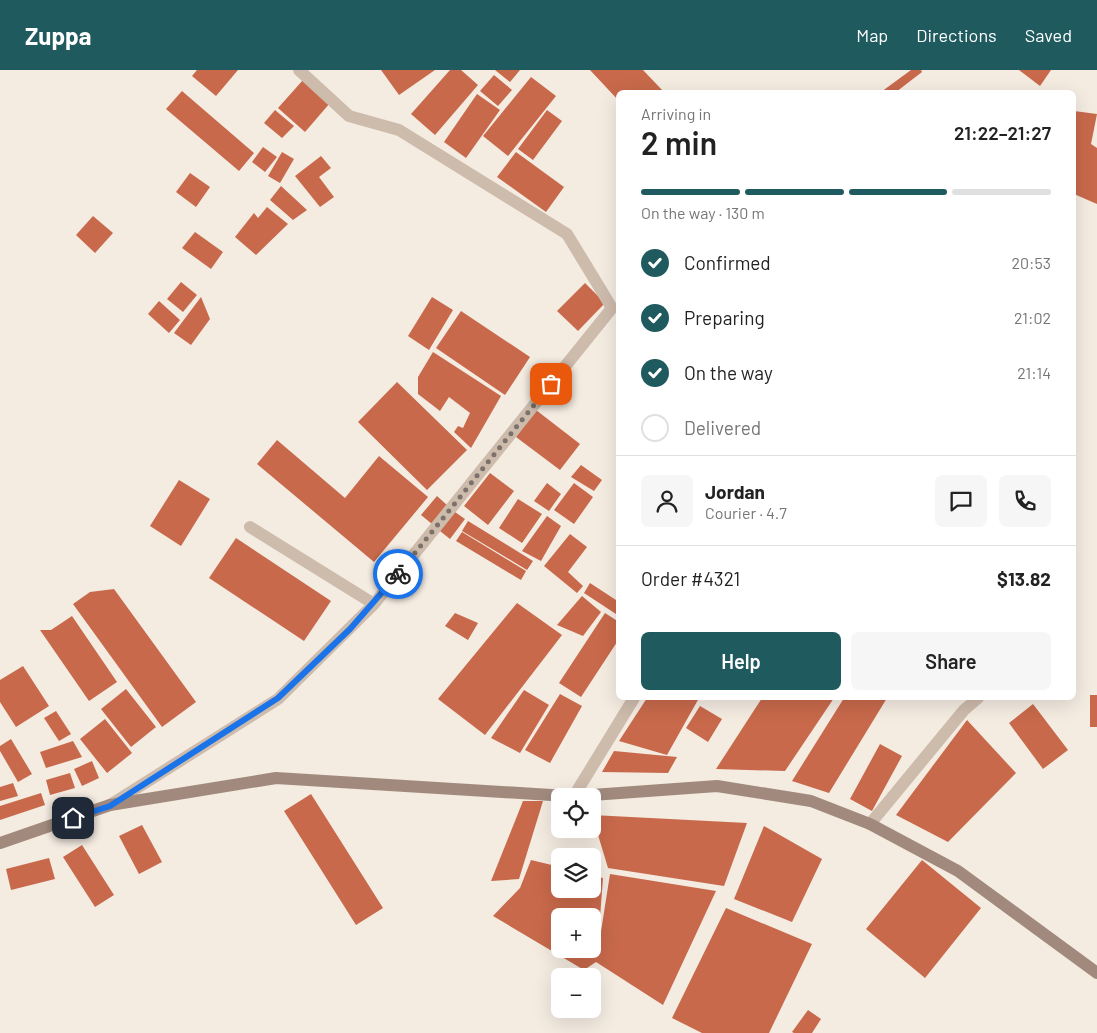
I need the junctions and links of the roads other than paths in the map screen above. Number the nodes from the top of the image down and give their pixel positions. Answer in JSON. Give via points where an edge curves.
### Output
{"nodes":[{"id":1,"x":300,"y":70,"type":"edge"},
{"id":2,"x":250,"y":527,"type":"dead end"},
{"id":3,"x":374,"y":604,"type":"junction"},
{"id":4,"x":633,"y":700,"type":"edge"},
{"id":5,"x":976,"y":700,"type":"edge"},
{"id":6,"x":579,"y":788,"type":"edge"},
{"id":7,"x":601,"y":794,"type":"edge"},
{"id":8,"x":551,"y":795,"type":"edge"},
{"id":9,"x":110,"y":806,"type":"junction"},
{"id":10,"x":870,"y":824,"type":"junction"},
{"id":11,"x":0,"y":843,"type":"edge"},
{"id":12,"x":1097,"y":973,"type":"edge"}],
"edges":[{"from":1,"to":3,"type":"street","via":[[350,116],[399,130],[567,234],[612,308]]},
{"from":2,"to":3,"type":"street"},
{"from":3,"to":9,"type":"street","via":[[278,698]]},
{"from":4,"to":6,"type":"street"},
{"from":5,"to":10,"type":"street"},
{"from":7,"to":10,"type":"street","via":[[717,786],[811,801]]},
{"from":8,"to":9,"type":"street","via":[[276,778]]},
{"from":9,"to":11,"type":"street"},
{"from":10,"to":12,"type":"street","via":[[958,871]]}]}
